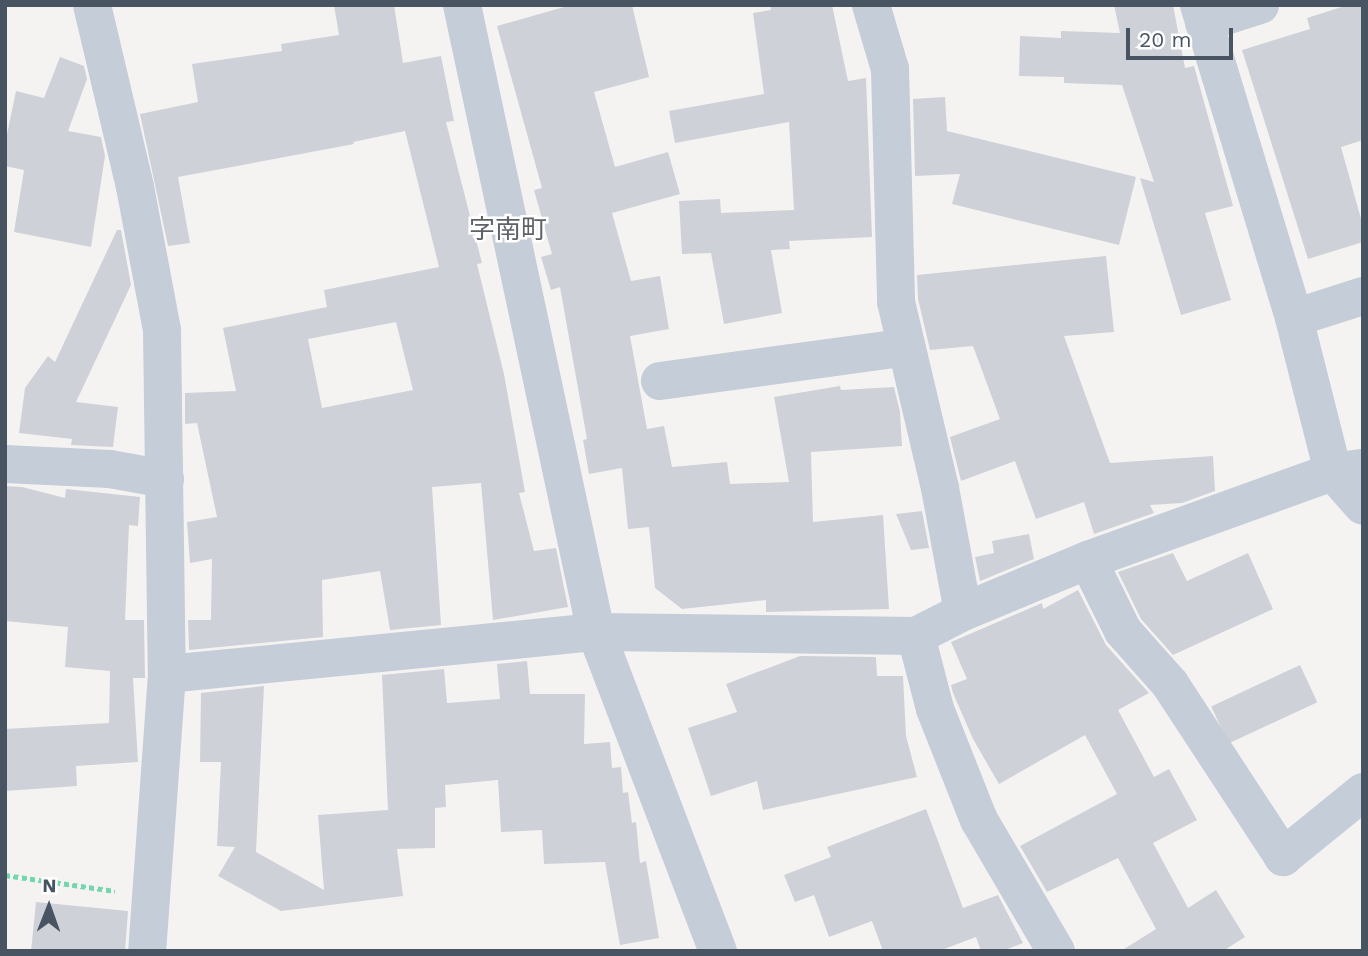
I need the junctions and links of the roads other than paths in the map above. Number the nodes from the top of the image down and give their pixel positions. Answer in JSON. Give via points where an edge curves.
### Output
{"nodes":[{"id":1,"x":92,"y":5,"type":"edge"},
{"id":2,"x":462,"y":5,"type":"edge"},
{"id":3,"x":871,"y":5,"type":"edge"},
{"id":4,"x":1260,"y":5,"type":"edge"},
{"id":5,"x":1202,"y":14,"type":"edge"},
{"id":6,"x":1363,"y":296,"type":"edge"},
{"id":7,"x":1294,"y":317,"type":"junction"},
{"id":8,"x":907,"y":347,"type":"junction"},
{"id":9,"x":660,"y":381,"type":"dead end"},
{"id":10,"x":5,"y":464,"type":"edge"},
{"id":11,"x":1348,"y":470,"type":"edge"},
{"id":12,"x":165,"y":479,"type":"junction"},
{"id":13,"x":1363,"y":506,"type":"edge"},
{"id":14,"x":1088,"y":560,"type":"junction"},
{"id":15,"x":963,"y":612,"type":"junction"},
{"id":16,"x":596,"y":632,"type":"junction"},
{"id":17,"x":916,"y":636,"type":"junction"},
{"id":18,"x":167,"y":674,"type":"junction"},
{"id":19,"x":1363,"y":792,"type":"edge"},
{"id":20,"x":147,"y":951,"type":"edge"},
{"id":21,"x":718,"y":951,"type":"edge"},
{"id":22,"x":1056,"y":951,"type":"edge"}],
"edges":[{"from":1,"to":12,"type":"street","via":[[140,211],[162,330]]},
{"from":2,"to":16,"type":"street"},
{"from":3,"to":8,"type":"street","via":[[890,69],[896,302]]},
{"from":4,"to":5,"type":"street"},
{"from":5,"to":7,"type":"street"},
{"from":6,"to":7,"type":"street"},
{"from":7,"to":11,"type":"street"},
{"from":8,"to":9,"type":"street"},
{"from":8,"to":15,"type":"street"},
{"from":10,"to":12,"type":"street","via":[[110,469]]},
{"from":11,"to":13,"type":"street"},
{"from":11,"to":14,"type":"street"},
{"from":12,"to":18,"type":"street"},
{"from":14,"to":15,"type":"street"},
{"from":14,"to":19,"type":"street","via":[[1123,631],[1170,684],[1283,857]]},
{"from":15,"to":17,"type":"street"},
{"from":16,"to":17,"type":"street"},
{"from":16,"to":18,"type":"street"},
{"from":16,"to":21,"type":"street"},
{"from":17,"to":22,"type":"street","via":[[934,709],[979,820]]},
{"from":18,"to":20,"type":"street"}]}
